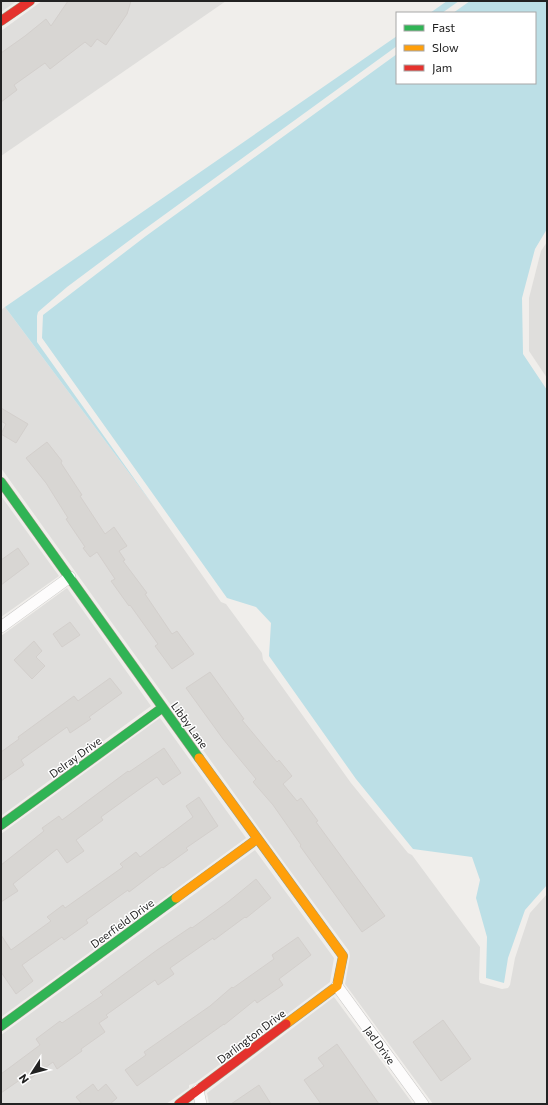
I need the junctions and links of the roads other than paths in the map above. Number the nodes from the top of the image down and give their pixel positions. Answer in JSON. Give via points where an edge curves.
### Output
{"nodes":[{"id":1,"x":30,"y":1,"type":"edge"},
{"id":2,"x":1,"y":22,"type":"edge"},
{"id":3,"x":1,"y":482,"type":"edge"},
{"id":4,"x":70,"y":577,"type":"junction"},
{"id":5,"x":1,"y":626,"type":"edge"},
{"id":6,"x":162,"y":708,"type":"junction"},
{"id":7,"x":1,"y":825,"type":"edge"},
{"id":8,"x":257,"y":839,"type":"junction"},
{"id":9,"x":337,"y":986,"type":"junction"},
{"id":10,"x":1,"y":1026,"type":"edge"},
{"id":11,"x":198,"y":1090,"type":"junction"},
{"id":12,"x":179,"y":1104,"type":"edge"},
{"id":13,"x":201,"y":1104,"type":"edge"},
{"id":14,"x":423,"y":1104,"type":"edge"}],
"edges":[{"from":1,"to":2,"type":"street"},
{"from":3,"to":4,"type":"street","name":"Libby Lane"},
{"from":4,"to":5,"type":"street"},
{"from":4,"to":6,"type":"street","name":"Libby Lane"},
{"from":6,"to":7,"type":"street","name":"Delray Drive"},
{"from":6,"to":8,"type":"street","name":"Libby Lane"},
{"from":8,"to":9,"type":"street","name":"Libby Lane","via":[[343,956]]},
{"from":8,"to":10,"type":"street","name":"Deerfield Drive"},
{"from":9,"to":11,"type":"street","name":"Darlington Drive"},
{"from":9,"to":14,"type":"street","name":"Jad Drive"},
{"from":11,"to":12,"type":"street","name":"Darlington Drive"},
{"from":11,"to":13,"type":"street"}]}
